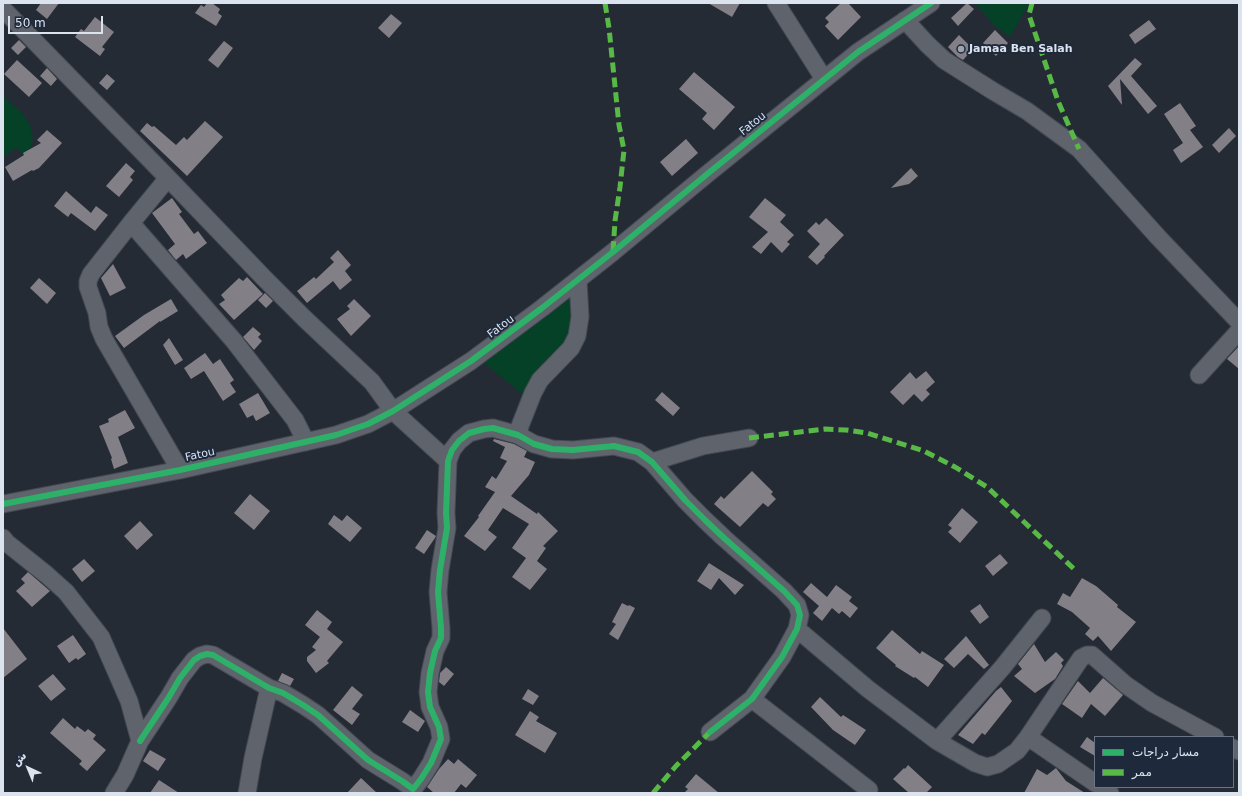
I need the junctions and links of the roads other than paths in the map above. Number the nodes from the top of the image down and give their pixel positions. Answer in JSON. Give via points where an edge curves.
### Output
{"nodes":[{"id":1,"x":776,"y":3,"type":"edge"},
{"id":2,"x":931,"y":3,"type":"edge"},
{"id":3,"x":3,"y":9,"type":"edge"},
{"id":4,"x":905,"y":20,"type":"junction"},
{"id":5,"x":824,"y":79,"type":"junction"},
{"id":6,"x":168,"y":178,"type":"junction"},
{"id":7,"x":130,"y":223,"type":"junction"},
{"id":8,"x":578,"y":280,"type":"junction"},
{"id":9,"x":1239,"y":322,"type":"edge"},
{"id":10,"x":1239,"y":331,"type":"edge"},
{"id":11,"x":1199,"y":375,"type":"dead end"},
{"id":12,"x":392,"y":411,"type":"junction"},
{"id":13,"x":518,"y":435,"type":"junction"},
{"id":14,"x":749,"y":438,"type":"dead end"},
{"id":15,"x":306,"y":442,"type":"junction"},
{"id":16,"x":448,"y":461,"type":"junction"},
{"id":17,"x":652,"y":462,"type":"junction"},
{"id":18,"x":180,"y":470,"type":"junction"},
{"id":19,"x":4,"y":500,"type":"edge"},
{"id":20,"x":3,"y":538,"type":"edge"},
{"id":21,"x":1042,"y":618,"type":"dead end"},
{"id":22,"x":797,"y":629,"type":"junction"},
{"id":23,"x":269,"y":688,"type":"junction"},
{"id":24,"x":752,"y":699,"type":"junction"},
{"id":25,"x":129,"y":701,"type":"junction"},
{"id":26,"x":164,"y":705,"type":"junction"},
{"id":27,"x":710,"y":732,"type":"dead end"},
{"id":28,"x":1213,"y":736,"type":"edge"},
{"id":29,"x":1028,"y":737,"type":"junction"},
{"id":30,"x":140,"y":741,"type":"junction"},
{"id":31,"x":937,"y":741,"type":"junction"},
{"id":32,"x":1094,"y":782,"type":"edge"},
{"id":33,"x":869,"y":790,"type":"dead end"},
{"id":34,"x":114,"y":793,"type":"edge"},
{"id":35,"x":247,"y":793,"type":"edge"}],
"edges":[{"from":1,"to":5,"type":"street"},
{"from":2,"to":4,"type":"street","name":"Fatou"},
{"from":3,"to":6,"type":"street"},
{"from":4,"to":5,"type":"street","name":"Fatou"},
{"from":4,"to":9,"type":"street","via":[[944,60],[1027,111],[1079,149]]},
{"from":5,"to":8,"type":"street","name":"Fatou"},
{"from":6,"to":7,"type":"street"},
{"from":6,"to":12,"type":"street","via":[[305,319],[372,382]]},
{"from":7,"to":15,"type":"street","via":[[234,342],[295,420]]},
{"from":7,"to":18,"type":"street","via":[[91,274],[88,287],[104,339]]},
{"from":8,"to":12,"type":"street","name":"Fatou","via":[[471,361]]},
{"from":8,"to":13,"type":"street","via":[[580,317],[577,336],[571,348],[540,380]]},
{"from":10,"to":11,"type":"street"},
{"from":12,"to":15,"type":"street","name":"Fatou","via":[[368,424]]},
{"from":12,"to":16,"type":"street"},
{"from":13,"to":16,"type":"street","via":[[493,428],[469,433],[452,450]]},
{"from":13,"to":17,"type":"street","via":[[534,444],[552,449],[574,450],[614,446],[638,452]]},
{"from":14,"to":17,"type":"street","via":[[703,446]]},
{"from":15,"to":18,"type":"street","name":"Fatou"},
{"from":16,"to":23,"type":"street","via":[[447,528],[438,592],[442,628],[430,673],[428,692],[430,707],[442,739],[421,780],[413,789],[368,760],[318,715],[283,693]]},
{"from":17,"to":22,"type":"street","via":[[705,520],[797,605],[800,614]]},
{"from":18,"to":19,"type":"street","name":"Fatou"},
{"from":20,"to":25,"type":"street","via":[[66,592],[101,637]]},
{"from":21,"to":31,"type":"street","via":[[1002,668]]},
{"from":22,"to":24,"type":"street"},
{"from":22,"to":31,"type":"street","via":[[868,690]]},
{"from":23,"to":26,"type":"street","via":[[226,662],[207,654],[194,660]]},
{"from":23,"to":35,"type":"street","via":[[252,758]]},
{"from":24,"to":27,"type":"street"},
{"from":24,"to":33,"type":"street"},
{"from":25,"to":26,"type":"street","via":[[140,708],[150,709]]},
{"from":25,"to":30,"type":"street"},
{"from":26,"to":30,"type":"street"},
{"from":28,"to":29,"type":"street","via":[[1152,703],[1126,685],[1092,655],[1087,654],[1081,658]]},
{"from":29,"to":31,"type":"street","via":[[1017,751],[998,764],[987,767]]},
{"from":29,"to":32,"type":"street"},
{"from":30,"to":34,"type":"street"}]}
